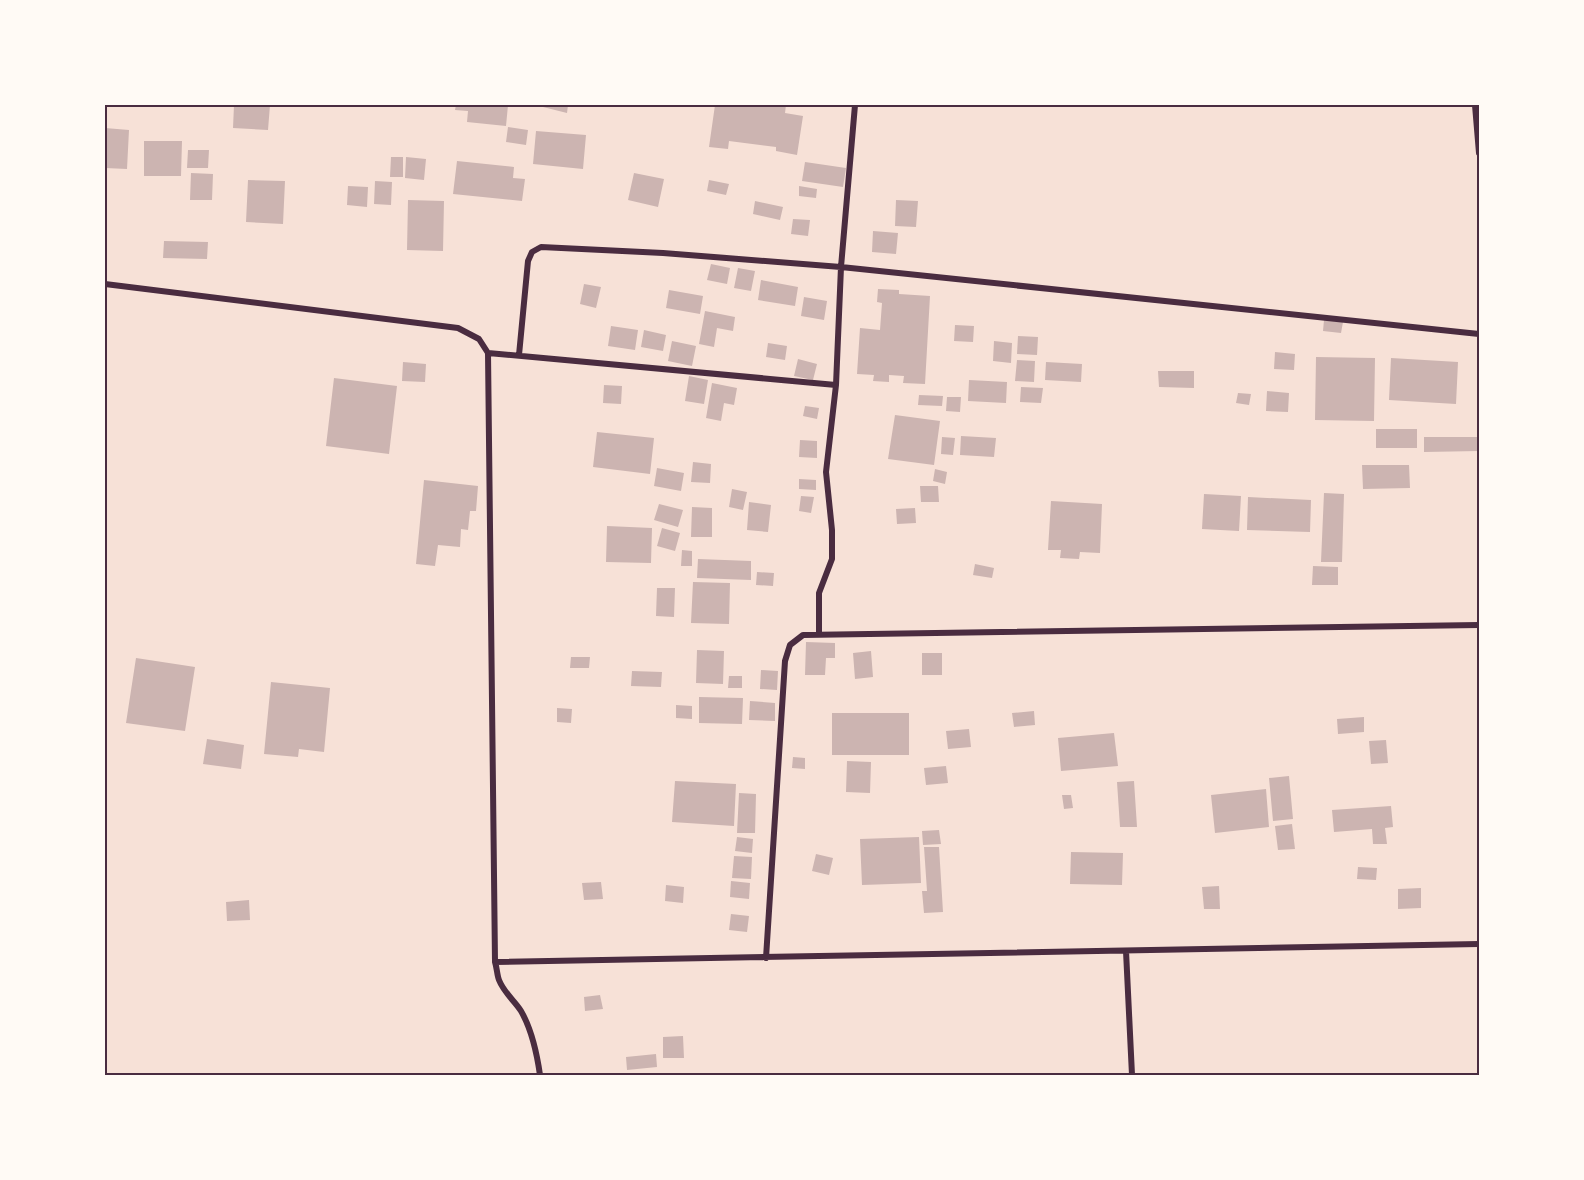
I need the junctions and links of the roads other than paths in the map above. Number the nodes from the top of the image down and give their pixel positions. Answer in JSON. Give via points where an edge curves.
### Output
{"nodes":[{"id":1,"x":855,"y":105,"type":"edge"},
{"id":2,"x":1475,"y":105,"type":"edge"},
{"id":3,"x":1479,"y":153,"type":"edge"},
{"id":4,"x":841,"y":267,"type":"junction"},
{"id":5,"x":105,"y":284,"type":"edge"},
{"id":6,"x":1479,"y":334,"type":"edge"},
{"id":7,"x":488,"y":352,"type":"junction"},
{"id":8,"x":519,"y":355,"type":"junction"},
{"id":9,"x":836,"y":385,"type":"junction"},
{"id":10,"x":1479,"y":625,"type":"edge"},
{"id":11,"x":819,"y":634,"type":"junction"},
{"id":12,"x":1479,"y":944,"type":"edge"},
{"id":13,"x":1126,"y":951,"type":"junction"},
{"id":14,"x":766,"y":958,"type":"junction"},
{"id":15,"x":495,"y":962,"type":"junction"},
{"id":16,"x":540,"y":1075,"type":"edge"},
{"id":17,"x":1132,"y":1075,"type":"edge"}],
"edges":[{"from":1,"to":4,"type":"street"},
{"from":2,"to":3,"type":"street"},
{"from":4,"to":6,"type":"street"},
{"from":4,"to":8,"type":"street","via":[[541,247],[532,252],[528,261]]},
{"from":4,"to":9,"type":"street"},
{"from":5,"to":7,"type":"street","via":[[458,328],[479,339]]},
{"from":7,"to":8,"type":"street"},
{"from":7,"to":15,"type":"street"},
{"from":8,"to":9,"type":"street"},
{"from":9,"to":11,"type":"street","via":[[826,472],[832,559],[819,593]]},
{"from":10,"to":11,"type":"street"},
{"from":11,"to":14,"type":"street","via":[[803,635],[790,645],[785,661]]},
{"from":12,"to":13,"type":"street"},
{"from":13,"to":14,"type":"street"},
{"from":13,"to":17,"type":"street"},
{"from":14,"to":15,"type":"street"},
{"from":15,"to":16,"type":"street","via":[[499,981],[529,1028]]}]}
